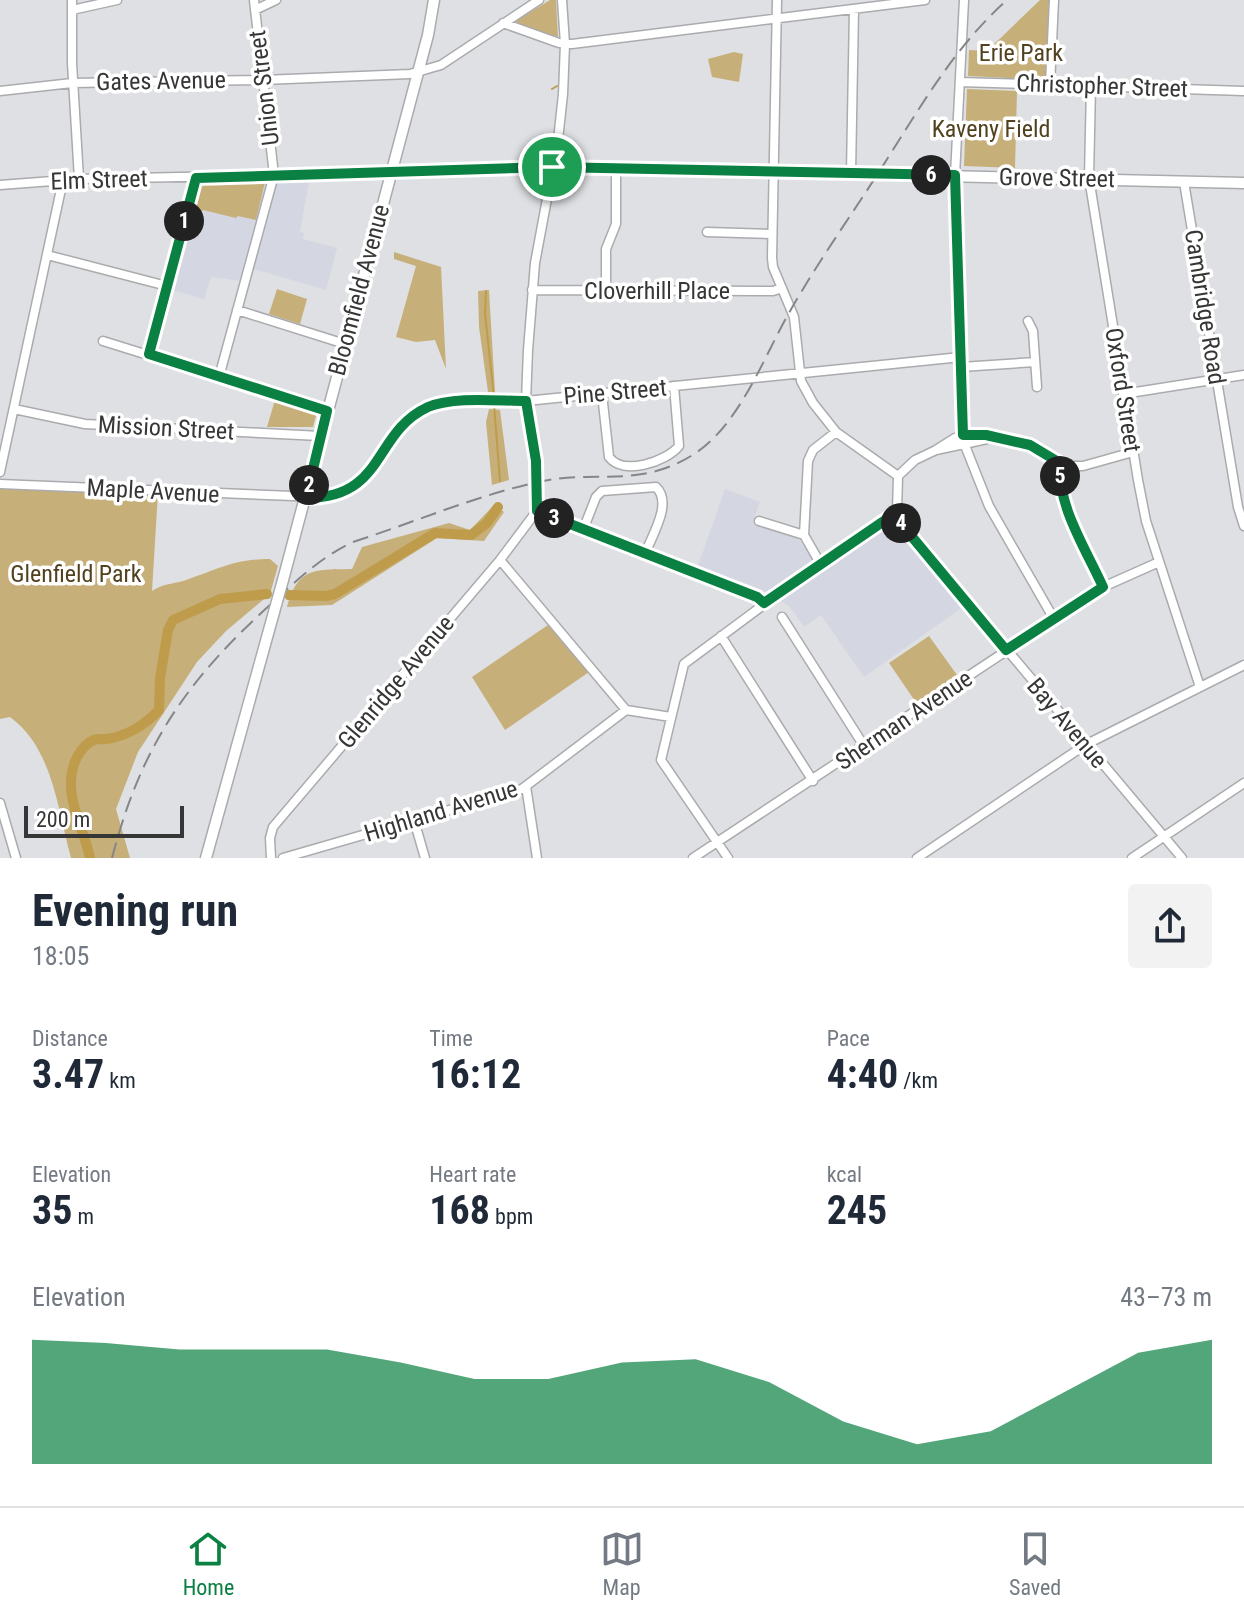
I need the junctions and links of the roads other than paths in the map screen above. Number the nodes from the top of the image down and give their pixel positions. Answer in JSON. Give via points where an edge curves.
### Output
{"nodes":[{"id":1,"x":117,"y":0,"type":"edge"},
{"id":2,"x":254,"y":0,"type":"edge"},
{"id":3,"x":276,"y":0,"type":"edge"},
{"id":4,"x":434,"y":0,"type":"edge"},
{"id":5,"x":539,"y":0,"type":"edge"},
{"id":6,"x":562,"y":0,"type":"edge"},
{"id":7,"x":777,"y":0,"type":"edge"},
{"id":8,"x":925,"y":0,"type":"edge"},
{"id":9,"x":964,"y":0,"type":"edge"},
{"id":10,"x":1054,"y":0,"type":"edge"},
{"id":11,"x":72,"y":5,"type":"edge"},
{"id":12,"x":854,"y":9,"type":"junction"},
{"id":13,"x":255,"y":10,"type":"junction"},
{"id":14,"x":777,"y":18,"type":"junction"},
{"id":15,"x":503,"y":23,"type":"junction"},
{"id":16,"x":565,"y":44,"type":"junction"},
{"id":17,"x":419,"y":71,"type":"junction"},
{"id":18,"x":263,"y":80,"type":"junction"},
{"id":19,"x":960,"y":82,"type":"junction"},
{"id":20,"x":72,"y":83,"type":"junction"},
{"id":21,"x":1050,"y":85,"type":"junction"},
{"id":22,"x":1091,"y":86,"type":"junction"},
{"id":23,"x":0,"y":91,"type":"edge"},
{"id":24,"x":1244,"y":91,"type":"edge"},
{"id":25,"x":552,"y":167,"type":"junction"},
{"id":26,"x":616,"y":168,"type":"junction"},
{"id":27,"x":773,"y":171,"type":"junction"},
{"id":28,"x":390,"y":173,"type":"junction"},
{"id":29,"x":851,"y":173,"type":"junction"},
{"id":30,"x":274,"y":175,"type":"junction"},
{"id":31,"x":955,"y":175,"type":"junction"},
{"id":32,"x":196,"y":178,"type":"junction"},
{"id":33,"x":1089,"y":178,"type":"junction"},
{"id":34,"x":79,"y":179,"type":"junction"},
{"id":35,"x":63,"y":180,"type":"junction"},
{"id":36,"x":1184,"y":182,"type":"junction"},
{"id":37,"x":1244,"y":183,"type":"edge"},
{"id":38,"x":0,"y":185,"type":"edge"},
{"id":39,"x":707,"y":232,"type":"dead end"},
{"id":40,"x":772,"y":234,"type":"junction"},
{"id":41,"x":47,"y":255,"type":"junction"},
{"id":42,"x":167,"y":286,"type":"junction"},
{"id":43,"x":782,"y":288,"type":"junction"},
{"id":44,"x":532,"y":290,"type":"junction"},
{"id":45,"x":606,"y":291,"type":"junction"},
{"id":46,"x":237,"y":310,"type":"junction"},
{"id":47,"x":1028,"y":321,"type":"dead end"},
{"id":48,"x":103,"y":341,"type":"dead end"},
{"id":49,"x":345,"y":344,"type":"junction"},
{"id":50,"x":149,"y":354,"type":"junction"},
{"id":51,"x":961,"y":362,"type":"junction"},
{"id":52,"x":1035,"y":362,"type":"junction"},
{"id":53,"x":800,"y":373,"type":"junction"},
{"id":54,"x":1244,"y":375,"type":"edge"},
{"id":55,"x":219,"y":377,"type":"junction"},
{"id":56,"x":1217,"y":380,"type":"junction"},
{"id":57,"x":674,"y":386,"type":"junction"},
{"id":58,"x":1037,"y":387,"type":"dead end"},
{"id":59,"x":602,"y":394,"type":"junction"},
{"id":60,"x":1123,"y":394,"type":"junction"},
{"id":61,"x":526,"y":401,"type":"junction"},
{"id":62,"x":14,"y":409,"type":"junction"},
{"id":63,"x":327,"y":411,"type":"junction"},
{"id":64,"x":836,"y":432,"type":"junction"},
{"id":65,"x":320,"y":436,"type":"junction"},
{"id":66,"x":963,"y":439,"type":"junction"},
{"id":67,"x":1133,"y":452,"type":"junction"},
{"id":68,"x":1060,"y":463,"type":"junction"},
{"id":69,"x":0,"y":472,"type":"edge"},
{"id":70,"x":898,"y":476,"type":"junction"},
{"id":71,"x":0,"y":484,"type":"edge"},
{"id":72,"x":306,"y":498,"type":"junction"},
{"id":73,"x":537,"y":511,"type":"junction"},
{"id":74,"x":897,"y":512,"type":"junction"},
{"id":75,"x":759,"y":521,"type":"dead end"},
{"id":76,"x":1244,"y":526,"type":"edge"},
{"id":77,"x":583,"y":530,"type":"junction"},
{"id":78,"x":804,"y":535,"type":"junction"},
{"id":79,"x":645,"y":554,"type":"junction"},
{"id":80,"x":500,"y":560,"type":"junction"},
{"id":81,"x":1159,"y":562,"type":"junction"},
{"id":82,"x":820,"y":563,"type":"junction"},
{"id":83,"x":1103,"y":587,"type":"junction"},
{"id":84,"x":764,"y":603,"type":"junction"},
{"id":85,"x":782,"y":617,"type":"dead end"},
{"id":86,"x":1054,"y":619,"type":"junction"},
{"id":87,"x":721,"y":636,"type":"junction"},
{"id":88,"x":1006,"y":650,"type":"junction"},
{"id":89,"x":1244,"y":665,"type":"edge"},
{"id":90,"x":1200,"y":687,"type":"junction"},
{"id":91,"x":626,"y":710,"type":"junction"},
{"id":92,"x":671,"y":717,"type":"junction"},
{"id":93,"x":1085,"y":745,"type":"junction"},
{"id":94,"x":864,"y":746,"type":"junction"},
{"id":95,"x":813,"y":781,"type":"junction"},
{"id":96,"x":1244,"y":783,"type":"edge"},
{"id":97,"x":526,"y":786,"type":"junction"},
{"id":98,"x":1,"y":808,"type":"edge"},
{"id":99,"x":414,"y":820,"type":"junction"},
{"id":100,"x":1163,"y":837,"type":"junction"},
{"id":101,"x":718,"y":844,"type":"junction"},
{"id":102,"x":16,"y":858,"type":"edge"},
{"id":103,"x":206,"y":858,"type":"edge"},
{"id":104,"x":271,"y":858,"type":"edge"},
{"id":105,"x":283,"y":858,"type":"edge"},
{"id":106,"x":425,"y":858,"type":"edge"},
{"id":107,"x":537,"y":858,"type":"edge"},
{"id":108,"x":693,"y":858,"type":"edge"},
{"id":109,"x":728,"y":858,"type":"edge"},
{"id":110,"x":917,"y":858,"type":"edge"},
{"id":111,"x":1132,"y":858,"type":"edge"},
{"id":112,"x":1182,"y":858,"type":"edge"}],
"edges":[{"from":1,"to":11,"type":"street"},
{"from":2,"to":13,"type":"street","name":"Union Street"},
{"from":3,"to":13,"type":"street"},
{"from":4,"to":17,"type":"main road","name":"Bloomfield Avenue"},
{"from":5,"to":15,"type":"street"},
{"from":6,"to":16,"type":"street"},
{"from":7,"to":14,"type":"street"},
{"from":8,"to":12,"type":"street"},
{"from":9,"to":19,"type":"street"},
{"from":10,"to":21,"type":"street"},
{"from":11,"to":20,"type":"street"},
{"from":12,"to":14,"type":"street"},
{"from":12,"to":29,"type":"street"},
{"from":13,"to":18,"type":"street","name":"Union Street"},
{"from":14,"to":16,"type":"street"},
{"from":14,"to":27,"type":"street"},
{"from":15,"to":16,"type":"street"},
{"from":15,"to":17,"type":"street","via":[[441,65]]},
{"from":16,"to":25,"type":"street"},
{"from":17,"to":18,"type":"street","name":"Gates Avenue"},
{"from":17,"to":28,"type":"main road","name":"Bloomfield Avenue"},
{"from":18,"to":20,"type":"street","name":"Gates Avenue"},
{"from":18,"to":30,"type":"street","name":"Union Street"},
{"from":19,"to":21,"type":"street","name":"Christopher Street"},
{"from":19,"to":31,"type":"street"},
{"from":20,"to":23,"type":"street","name":"Gates Avenue"},
{"from":20,"to":34,"type":"street"},
{"from":21,"to":22,"type":"street","name":"Christopher Street"},
{"from":22,"to":24,"type":"street","name":"Christopher Street"},
{"from":22,"to":33,"type":"street","name":"Oxford Street"},
{"from":25,"to":26,"type":"main road","name":"Grove Street"},
{"from":25,"to":28,"type":"main road","name":"Grove Street"},
{"from":25,"to":44,"type":"street"},
{"from":26,"to":27,"type":"main road","name":"Grove Street"},
{"from":26,"to":45,"type":"street","via":[[616,224],[606,249]]},
{"from":27,"to":29,"type":"main road","name":"Grove Street"},
{"from":27,"to":40,"type":"street"},
{"from":28,"to":30,"type":"street","name":"Elm Street"},
{"from":28,"to":49,"type":"main road","name":"Bloomfield Avenue"},
{"from":29,"to":31,"type":"main road","name":"Grove Street"},
{"from":30,"to":32,"type":"street","name":"Elm Street"},
{"from":30,"to":46,"type":"street"},
{"from":31,"to":33,"type":"main road","name":"Grove Street"},
{"from":31,"to":51,"type":"street"},
{"from":32,"to":34,"type":"street","name":"Elm Street"},
{"from":32,"to":42,"type":"street"},
{"from":33,"to":36,"type":"main road","name":"Grove Street"},
{"from":33,"to":60,"type":"street","name":"Oxford Street"},
{"from":34,"to":35,"type":"street","name":"Elm Street"},
{"from":35,"to":38,"type":"street","name":"Elm Street"},
{"from":35,"to":41,"type":"street"},
{"from":36,"to":37,"type":"main road","name":"Grove Street"},
{"from":36,"to":56,"type":"street","name":"Cambridge Road"},
{"from":39,"to":40,"type":"street"},
{"from":40,"to":43,"type":"street","via":[[773,267]]},
{"from":41,"to":42,"type":"street"},
{"from":41,"to":62,"type":"street"},
{"from":42,"to":50,"type":"street"},
{"from":43,"to":45,"type":"street","name":"Cloverhill Place"},
{"from":43,"to":53,"type":"street","via":[[794,317]]},
{"from":44,"to":45,"type":"street","name":"Cloverhill Place"},
{"from":44,"to":61,"type":"street"},
{"from":46,"to":49,"type":"street"},
{"from":46,"to":55,"type":"street"},
{"from":47,"to":52,"type":"street"},
{"from":48,"to":50,"type":"street"},
{"from":49,"to":63,"type":"main road","name":"Bloomfield Avenue"},
{"from":50,"to":55,"type":"street"},
{"from":51,"to":52,"type":"street","name":"Pine Street"},
{"from":51,"to":53,"type":"street","name":"Pine Street"},
{"from":51,"to":66,"type":"street"},
{"from":52,"to":58,"type":"street"},
{"from":53,"to":57,"type":"street","name":"Pine Street"},
{"from":53,"to":64,"type":"street","via":[[813,403]]},
{"from":54,"to":56,"type":"street"},
{"from":55,"to":63,"type":"street"},
{"from":56,"to":60,"type":"street"},
{"from":56,"to":76,"type":"street","name":"Cambridge Road"},
{"from":57,"to":59,"type":"street","name":"Pine Street"},
{"from":57,"to":59,"type":"street","via":[[679,446],[667,456],[625,467],[609,457]]},
{"from":59,"to":61,"type":"street","name":"Pine Street"},
{"from":60,"to":67,"type":"street","name":"Oxford Street"},
{"from":61,"to":72,"type":"street","name":"Pine Street","via":[[443,402],[425,409],[401,427],[357,484]]},
{"from":61,"to":73,"type":"street"},
{"from":62,"to":65,"type":"street","name":"Mission Street","via":[[85,424]]},
{"from":62,"to":69,"type":"street"},
{"from":63,"to":65,"type":"main road","name":"Bloomfield Avenue"},
{"from":64,"to":70,"type":"street"},
{"from":64,"to":78,"type":"street","via":[[809,457]]},
{"from":65,"to":72,"type":"main road","name":"Bloomfield Avenue"},
{"from":66,"to":68,"type":"street","via":[[1030,445]]},
{"from":66,"to":70,"type":"street","via":[[919,457]]},
{"from":66,"to":86,"type":"street","via":[[989,506]]},
{"from":67,"to":68,"type":"street","via":[[1077,467]]},
{"from":67,"to":81,"type":"street","name":"Oxford Street"},
{"from":68,"to":83,"type":"street","via":[[1065,505]]},
{"from":70,"to":74,"type":"street"},
{"from":71,"to":72,"type":"street","name":"Maple Avenue"},
{"from":72,"to":103,"type":"main road","name":"Bloomfield Avenue","bridge":true},
{"from":73,"to":77,"type":"street"},
{"from":73,"to":80,"type":"street","name":"Glenridge Avenue"},
{"from":74,"to":82,"type":"street"},
{"from":74,"to":88,"type":"street","name":"Bay Avenue"},
{"from":75,"to":78,"type":"street"},
{"from":77,"to":79,"type":"street"},
{"from":77,"to":79,"type":"street","via":[[596,497],[607,489],[652,486],[664,498]]},
{"from":78,"to":82,"type":"street"},
{"from":79,"to":84,"type":"street"},
{"from":80,"to":91,"type":"street"},
{"from":80,"to":104,"type":"street","name":"Glenridge Avenue","via":[[273,827]]},
{"from":81,"to":83,"type":"street","name":"Sherman Avenue"},
{"from":81,"to":90,"type":"street","name":"Oxford Street"},
{"from":82,"to":84,"type":"street"},
{"from":83,"to":86,"type":"street","name":"Sherman Avenue"},
{"from":84,"to":87,"type":"street"},
{"from":85,"to":94,"type":"street"},
{"from":86,"to":88,"type":"street","name":"Sherman Avenue"},
{"from":87,"to":92,"type":"street","via":[[684,664]]},
{"from":87,"to":95,"type":"street"},
{"from":88,"to":93,"type":"street","name":"Bay Avenue"},
{"from":88,"to":94,"type":"street","name":"Sherman Avenue"},
{"from":89,"to":90,"type":"street"},
{"from":90,"to":93,"type":"street"},
{"from":91,"to":92,"type":"street"},
{"from":91,"to":97,"type":"street","name":"Highland Avenue"},
{"from":92,"to":101,"type":"street","via":[[661,760]]},
{"from":93,"to":100,"type":"street","name":"Bay Avenue"},
{"from":93,"to":110,"type":"street"},
{"from":94,"to":95,"type":"street","name":"Sherman Avenue"},
{"from":95,"to":101,"type":"street","name":"Sherman Avenue"},
{"from":96,"to":100,"type":"street"},
{"from":97,"to":99,"type":"street","name":"Highland Avenue"},
{"from":97,"to":107,"type":"street"},
{"from":98,"to":102,"type":"street"},
{"from":99,"to":105,"type":"street","name":"Highland Avenue"},
{"from":99,"to":106,"type":"street"},
{"from":100,"to":111,"type":"street"},
{"from":100,"to":112,"type":"street","name":"Bay Avenue"},
{"from":101,"to":108,"type":"street","name":"Sherman Avenue"},
{"from":101,"to":109,"type":"street"}]}
